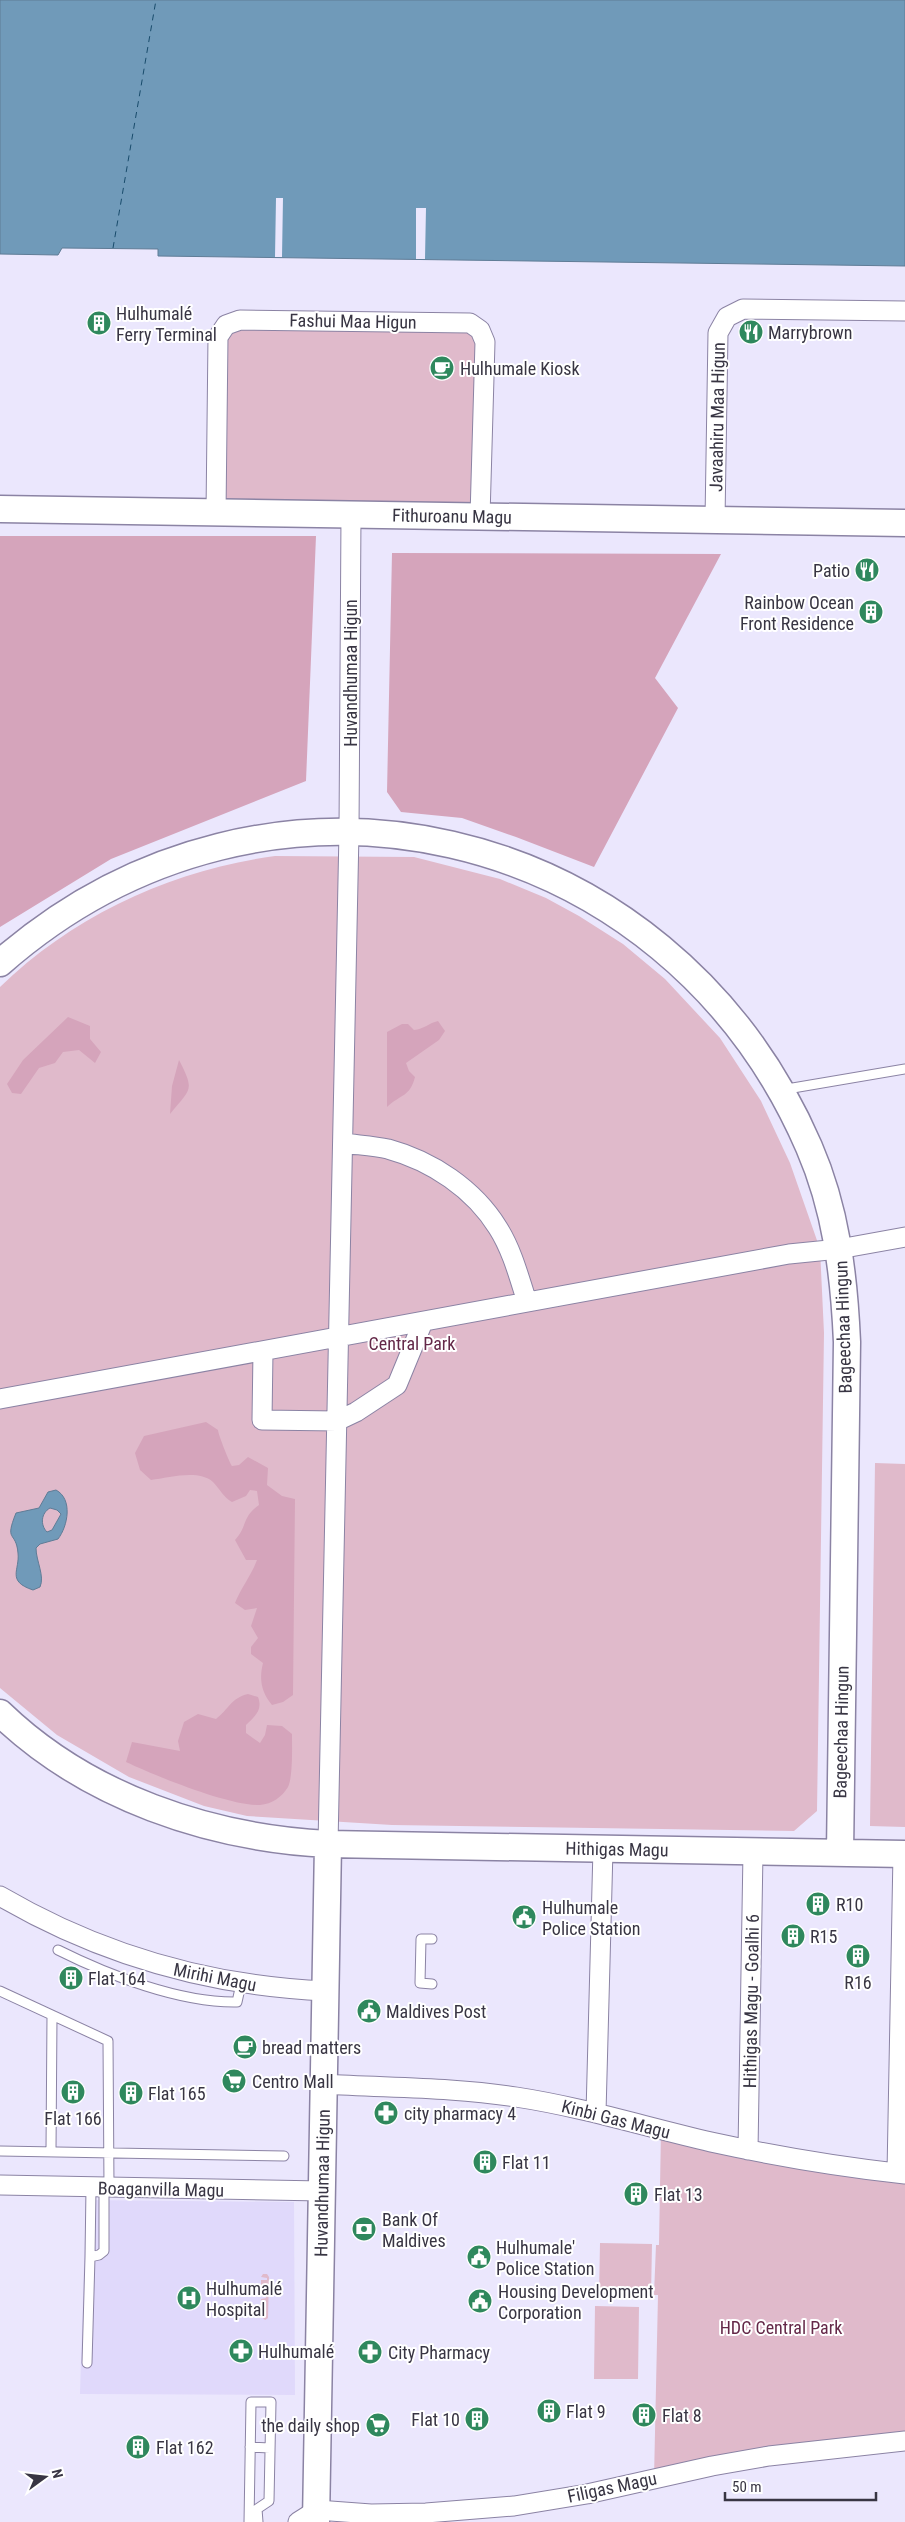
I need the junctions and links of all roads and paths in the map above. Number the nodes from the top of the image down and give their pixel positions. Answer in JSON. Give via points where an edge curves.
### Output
{"nodes":[{"id":1,"x":905,"y":311,"type":"edge"},
{"id":2,"x":0,"y":509,"type":"edge"},
{"id":3,"x":216,"y":513,"type":"junction"},
{"id":4,"x":351,"y":514,"type":"junction"},
{"id":5,"x":480,"y":516,"type":"junction"},
{"id":6,"x":715,"y":520,"type":"junction"},
{"id":7,"x":905,"y":523,"type":"edge"},
{"id":8,"x":348,"y":832,"type":"junction"},
{"id":9,"x":0,"y":963,"type":"edge"},
{"id":10,"x":905,"y":1069,"type":"edge"},
{"id":11,"x":781,"y":1090,"type":"junction"},
{"id":12,"x":343,"y":1143,"type":"junction"},
{"id":13,"x":905,"y":1237,"type":"edge"},
{"id":14,"x":839,"y":1248,"type":"junction"},
{"id":15,"x":527,"y":1302,"type":"junction"},
{"id":16,"x":423,"y":1322,"type":"junction"},
{"id":17,"x":338,"y":1337,"type":"junction"},
{"id":18,"x":263,"y":1351,"type":"junction"},
{"id":19,"x":0,"y":1399,"type":"edge"},
{"id":20,"x":337,"y":1421,"type":"junction"},
{"id":21,"x":3,"y":1722,"type":"edge"},
{"id":22,"x":328,"y":1844,"type":"junction"},
{"id":23,"x":603,"y":1849,"type":"junction"},
{"id":24,"x":753,"y":1852,"type":"junction"},
{"id":25,"x":840,"y":1853,"type":"junction"},
{"id":26,"x":904,"y":1854,"type":"edge"},
{"id":27,"x":0,"y":1896,"type":"edge"},
{"id":28,"x":432,"y":1939,"type":"dead end"},
{"id":29,"x":58,"y":1950,"type":"dead end"},
{"id":30,"x":241,"y":1984,"type":"junction"},
{"id":31,"x":432,"y":1984,"type":"dead end"},
{"id":32,"x":0,"y":1991,"type":"edge"},
{"id":33,"x":326,"y":1991,"type":"junction"},
{"id":34,"x":52,"y":2016,"type":"junction"},
{"id":35,"x":324,"y":2084,"type":"junction"},
{"id":36,"x":596,"y":2113,"type":"junction"},
{"id":37,"x":748,"y":2150,"type":"junction"},
{"id":38,"x":0,"y":2151,"type":"edge"},
{"id":39,"x":51,"y":2151,"type":"junction"},
{"id":40,"x":108,"y":2152,"type":"junction"},
{"id":41,"x":284,"y":2156,"type":"dead end"},
{"id":42,"x":901,"y":2173,"type":"edge"},
{"id":43,"x":0,"y":2185,"type":"edge"},
{"id":44,"x":101,"y":2188,"type":"junction"},
{"id":45,"x":322,"y":2191,"type":"junction"},
{"id":46,"x":90,"y":2257,"type":"junction"},
{"id":47,"x":87,"y":2363,"type":"dead end"},
{"id":48,"x":905,"y":2441,"type":"edge"},
{"id":49,"x":250,"y":2447,"type":"junction"},
{"id":50,"x":270,"y":2448,"type":"junction"},
{"id":51,"x":310,"y":2518,"type":"edge"},
{"id":52,"x":249,"y":2522,"type":"edge"},
{"id":53,"x":258,"y":2522,"type":"edge"}],
"edges":[{"from":1,"to":6,"type":"street","name":"Javaahiru Maa Higun","via":[[743,309],[727,317],[718,333]]},
{"from":2,"to":3,"type":"street","name":"Fithuroanu Magu"},
{"from":3,"to":4,"type":"street","name":"Fithuroanu Magu"},
{"from":3,"to":5,"type":"street","name":"Fashui Maa Higun","via":[[218,337],[226,325],[240,320],[420,322],[470,323],[484,335]]},
{"from":4,"to":5,"type":"street","name":"Fithuroanu Magu"},
{"from":4,"to":8,"type":"street","name":"Huvandhumaa Higun"},
{"from":5,"to":6,"type":"street","name":"Fithuroanu Magu"},
{"from":6,"to":7,"type":"street","name":"Fithuroanu Magu"},
{"from":8,"to":9,"type":"street","name":"Bageechaa Hingun","via":[[248,840],[162,864],[85,900]]},
{"from":8,"to":11,"type":"street","name":"Bageechaa Hingun","via":[[418,838],[486,853],[527,868],[604,907],[653,940],[694,976],[745,1034]]},
{"from":8,"to":12,"type":"street","name":"Huvandhumaa Higun"},
{"from":10,"to":11,"type":"lane"},
{"from":11,"to":14,"type":"street","name":"Bageechaa Hingun","via":[[815,1162]]},
{"from":12,"to":15,"type":"street","via":[[388,1149],[409,1157],[451,1179],[469,1193],[498,1228]]},
{"from":12,"to":17,"type":"street","name":"Huvandhumaa Higun"},
{"from":13,"to":14,"type":"street"},
{"from":14,"to":15,"type":"street","via":[[789,1254]]},
{"from":14,"to":25,"type":"street","name":"Bageechaa Hingun","via":[[847,1342]]},
{"from":15,"to":16,"type":"street"},
{"from":16,"to":17,"type":"street"},
{"from":16,"to":20,"type":"street","via":[[397,1386]]},
{"from":17,"to":18,"type":"street"},
{"from":17,"to":20,"type":"street","name":"Huvandhumaa Higun"},
{"from":18,"to":19,"type":"street"},
{"from":18,"to":20,"type":"street","via":[[262,1420]]},
{"from":20,"to":22,"type":"street","name":"Huvandhumaa Higun"},
{"from":21,"to":22,"type":"street","via":[[71,1767],[132,1800],[164,1813],[265,1839]]},
{"from":22,"to":23,"type":"street","name":"Hithigas Magu"},
{"from":22,"to":33,"type":"street","name":"Huvandhumaa Higun"},
{"from":23,"to":24,"type":"street","name":"Hithigas Magu"},
{"from":23,"to":36,"type":"street"},
{"from":24,"to":25,"type":"street","name":"Hithigas Magu"},
{"from":24,"to":37,"type":"street","name":"Hithigas Magu - Goalhi 6"},
{"from":25,"to":26,"type":"street","name":"Hithigas Magu"},
{"from":26,"to":42,"type":"street"},
{"from":27,"to":30,"type":"street","name":"Mirihi Magu","via":[[34,1916],[105,1948],[168,1968]]},
{"from":28,"to":31,"type":"lane","via":[[421,1939],[420,1983]]},
{"from":29,"to":30,"type":"lane","via":[[133,1982],[216,2002],[237,2002]]},
{"from":30,"to":33,"type":"street","name":"Mirihi Magu"},
{"from":32,"to":34,"type":"lane"},
{"from":33,"to":35,"type":"street","name":"Huvandhumaa Higun"},
{"from":34,"to":39,"type":"lane"},
{"from":34,"to":40,"type":"lane","via":[[108,2042]]},
{"from":35,"to":36,"type":"street","name":"Kinbi Gas Magu","via":[[470,2090]]},
{"from":35,"to":45,"type":"street","name":"Huvandhumaa Higun"},
{"from":36,"to":37,"type":"street","name":"Kinbi Gas Magu"},
{"from":37,"to":42,"type":"street","name":"Kinbi Gas Magu"},
{"from":38,"to":39,"type":"lane"},
{"from":39,"to":40,"type":"lane"},
{"from":40,"to":41,"type":"lane"},
{"from":40,"to":44,"type":"lane"},
{"from":43,"to":44,"type":"street","name":"Boaganvilla Magu"},
{"from":44,"to":45,"type":"street","name":"Boaganvilla Magu"},
{"from":44,"to":46,"type":"lane"},
{"from":44,"to":46,"type":"lane","via":[[104,2250]]},
{"from":45,"to":51,"type":"street","name":"Huvandhumaa Higun"},
{"from":46,"to":47,"type":"lane"},
{"from":48,"to":51,"type":"street","name":"Filigas Magu","via":[[769,2456],[514,2506]]},
{"from":49,"to":50,"type":"lane"},
{"from":49,"to":50,"type":"lane","via":[[251,2402],[271,2402]]},
{"from":49,"to":52,"type":"lane"},
{"from":50,"to":53,"type":"lane","via":[[269,2501],[257,2509]]}]}
